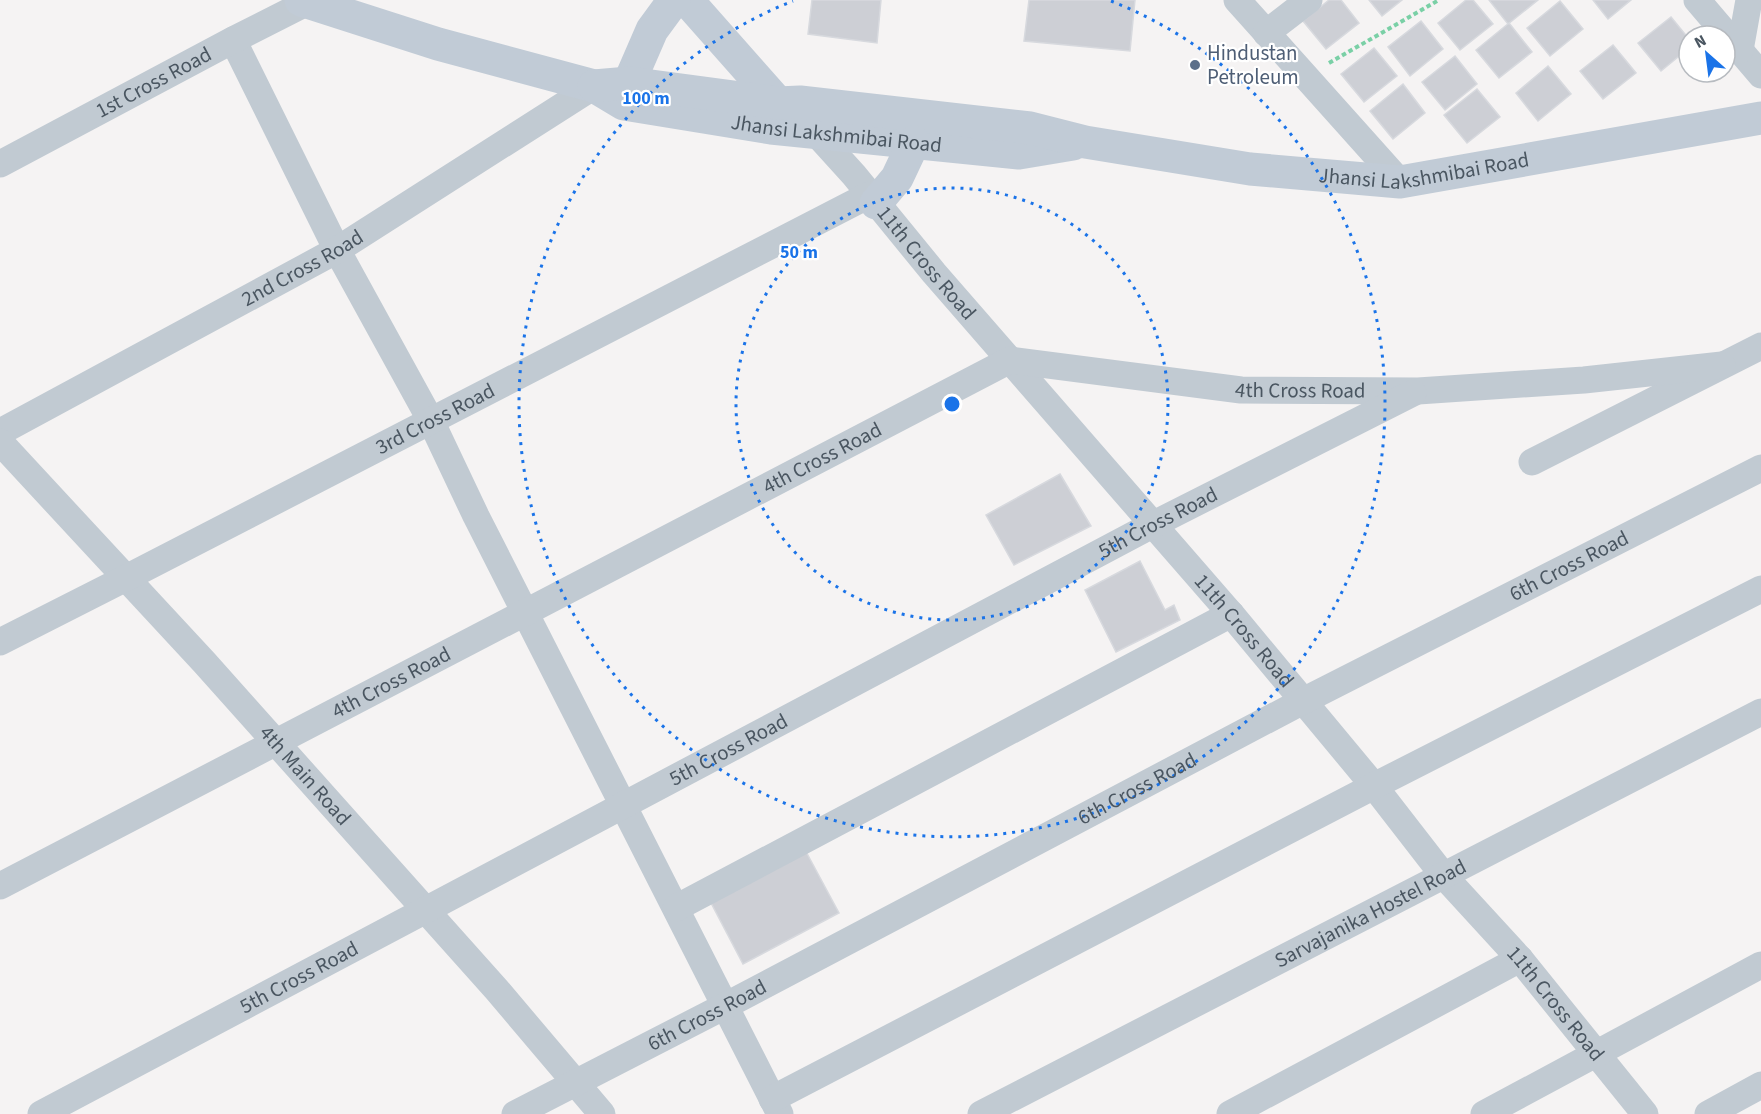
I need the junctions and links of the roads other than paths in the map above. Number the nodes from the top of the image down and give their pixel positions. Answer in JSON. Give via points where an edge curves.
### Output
{"nodes":[{"id":1,"x":674,"y":0,"type":"edge"},
{"id":2,"x":687,"y":0,"type":"edge"},
{"id":3,"x":1237,"y":0,"type":"edge"},
{"id":4,"x":1310,"y":0,"type":"edge"},
{"id":5,"x":1697,"y":0,"type":"edge"},
{"id":6,"x":1749,"y":0,"type":"edge"},
{"id":7,"x":304,"y":1,"type":"edge"},
{"id":8,"x":1266,"y":33,"type":"junction"},
{"id":9,"x":233,"y":40,"type":"junction"},
{"id":10,"x":1740,"y":50,"type":"junction"},
{"id":11,"x":1761,"y":75,"type":"edge"},
{"id":12,"x":629,"y":82,"type":"junction"},
{"id":13,"x":594,"y":86,"type":"junction"},
{"id":14,"x":778,"y":103,"type":"junction"},
{"id":15,"x":1761,"y":118,"type":"edge"},
{"id":16,"x":0,"y":139,"type":"edge"},
{"id":17,"x":915,"y":142,"type":"junction"},
{"id":18,"x":1085,"y":142,"type":"junction"},
{"id":19,"x":825,"y":143,"type":"junction"},
{"id":20,"x":26,"y":151,"type":"junction"},
{"id":21,"x":0,"y":164,"type":"edge"},
{"id":22,"x":1400,"y":182,"type":"junction"},
{"id":23,"x":873,"y":199,"type":"junction"},
{"id":24,"x":337,"y":249,"type":"junction"},
{"id":25,"x":1761,"y":346,"type":"edge"},
{"id":26,"x":1010,"y":360,"type":"junction"},
{"id":27,"x":1722,"y":365,"type":"junction"},
{"id":28,"x":1418,"y":391,"type":"junction"},
{"id":29,"x":431,"y":421,"type":"junction"},
{"id":30,"x":0,"y":432,"type":"edge"},
{"id":31,"x":0,"y":442,"type":"edge"},
{"id":32,"x":1532,"y":462,"type":"dead end"},
{"id":33,"x":1761,"y":468,"type":"edge"},
{"id":34,"x":1152,"y":525,"type":"junction"},
{"id":35,"x":126,"y":578,"type":"junction"},
{"id":36,"x":1761,"y":589,"type":"edge"},
{"id":37,"x":525,"y":614,"type":"junction"},
{"id":38,"x":1231,"y":614,"type":"junction"},
{"id":39,"x":0,"y":642,"type":"edge"},
{"id":40,"x":1303,"y":701,"type":"junction"},
{"id":41,"x":1761,"y":712,"type":"edge"},
{"id":42,"x":277,"y":743,"type":"junction"},
{"id":43,"x":1374,"y":786,"type":"junction"},
{"id":44,"x":624,"y":806,"type":"junction"},
{"id":45,"x":1443,"y":875,"type":"junction"},
{"id":46,"x":0,"y":886,"type":"edge"},
{"id":47,"x":676,"y":908,"type":"junction"},
{"id":48,"x":426,"y":910,"type":"junction"},
{"id":49,"x":1520,"y":959,"type":"junction"},
{"id":50,"x":1761,"y":965,"type":"edge"},
{"id":51,"x":725,"y":1006,"type":"junction"},
{"id":52,"x":1596,"y":1054,"type":"junction"},
{"id":53,"x":575,"y":1083,"type":"junction"},
{"id":54,"x":1761,"y":1085,"type":"edge"},
{"id":55,"x":776,"y":1106,"type":"edge"},
{"id":56,"x":41,"y":1114,"type":"edge"},
{"id":57,"x":515,"y":1114,"type":"edge"},
{"id":58,"x":602,"y":1114,"type":"edge"},
{"id":59,"x":981,"y":1114,"type":"edge"},
{"id":60,"x":1230,"y":1114,"type":"edge"},
{"id":61,"x":1484,"y":1114,"type":"edge"},
{"id":62,"x":1645,"y":1114,"type":"edge"},
{"id":63,"x":1708,"y":1114,"type":"edge"}],
"edges":[{"from":1,"to":12,"type":"main road","via":[[652,30]]},
{"from":2,"to":14,"type":"main road"},
{"from":3,"to":8,"type":"street"},
{"from":4,"to":8,"type":"street"},
{"from":5,"to":10,"type":"street"},
{"from":6,"to":10,"type":"street"},
{"from":7,"to":9,"type":"street","name":"1st Cross Road"},
{"from":7,"to":13,"type":"main road","name":"Jhansi Lakshmibai Road","via":[[438,44]]},
{"from":8,"to":22,"type":"street"},
{"from":9,"to":20,"type":"street","name":"1st Cross Road"},
{"from":9,"to":24,"type":"street"},
{"from":10,"to":11,"type":"street"},
{"from":12,"to":13,"type":"main road","name":"Jhansi Lakshmibai Road"},
{"from":12,"to":14,"type":"main road","name":"Jhansi Lakshmibai Road"},
{"from":13,"to":19,"type":"main road","name":"Jhansi Lakshmibai Road","via":[[624,104],[755,126]]},
{"from":13,"to":24,"type":"street","name":"2nd Cross Road"},
{"from":14,"to":18,"type":"main road","name":"Jhansi Lakshmibai Road","via":[[800,102],[1030,128]]},
{"from":14,"to":19,"type":"main road"},
{"from":15,"to":22,"type":"main road","name":"Jhansi Lakshmibai Road"},
{"from":16,"to":20,"type":"street"},
{"from":17,"to":18,"type":"main road","name":"Jhansi Lakshmibai Road","via":[[1019,153]]},
{"from":17,"to":19,"type":"main road","name":"Jhansi Lakshmibai Road"},
{"from":17,"to":23,"type":"main road","via":[[897,178]]},
{"from":18,"to":22,"type":"main road","name":"Jhansi Lakshmibai Road","via":[[1250,169]]},
{"from":19,"to":23,"type":"street","name":"11th Cross Road"},
{"from":20,"to":21,"type":"street","name":"1st Cross Road"},
{"from":23,"to":26,"type":"street","name":"11th Cross Road"},
{"from":23,"to":29,"type":"street","name":"3rd Cross Road"},
{"from":24,"to":29,"type":"street"},
{"from":24,"to":30,"type":"street","name":"2nd Cross Road"},
{"from":25,"to":27,"type":"street"},
{"from":26,"to":28,"type":"street","name":"4th Cross Road","via":[[1241,390]]},
{"from":26,"to":34,"type":"street","name":"11th Cross Road"},
{"from":26,"to":37,"type":"street","name":"4th Cross Road"},
{"from":27,"to":28,"type":"street","name":"4th Cross Road","via":[[1584,380]]},
{"from":27,"to":32,"type":"street"},
{"from":28,"to":34,"type":"street","name":"5th Cross Road"},
{"from":29,"to":35,"type":"street","name":"3rd Cross Road"},
{"from":29,"to":37,"type":"street"},
{"from":31,"to":35,"type":"street","name":"4th Main Road"},
{"from":33,"to":40,"type":"street","name":"6th Cross Road"},
{"from":34,"to":38,"type":"street","name":"11th Cross Road"},
{"from":34,"to":44,"type":"street","name":"5th Cross Road"},
{"from":35,"to":39,"type":"street","name":"3rd Cross Road"},
{"from":35,"to":42,"type":"street","name":"4th Main Road"},
{"from":36,"to":43,"type":"street"},
{"from":37,"to":42,"type":"street","name":"4th Cross Road"},
{"from":37,"to":44,"type":"street"},
{"from":38,"to":40,"type":"street","name":"11th Cross Road"},
{"from":38,"to":47,"type":"street"},
{"from":40,"to":43,"type":"street","name":"11th Cross Road"},
{"from":40,"to":51,"type":"street","name":"6th Cross Road"},
{"from":41,"to":45,"type":"street","name":"Sarvajanika Hostel Road"},
{"from":42,"to":46,"type":"street","name":"4th Cross Road"},
{"from":42,"to":48,"type":"street","name":"4th Main Road"},
{"from":43,"to":45,"type":"street","name":"11th Cross Road"},
{"from":43,"to":55,"type":"street"},
{"from":44,"to":47,"type":"street"},
{"from":44,"to":48,"type":"street","name":"5th Cross Road"},
{"from":45,"to":49,"type":"street","name":"11th Cross Road"},
{"from":45,"to":59,"type":"street","name":"Sarvajanika Hostel Road"},
{"from":47,"to":51,"type":"street"},
{"from":48,"to":53,"type":"street","name":"4th Main Road"},
{"from":48,"to":56,"type":"street","name":"5th Cross Road"},
{"from":49,"to":52,"type":"street","name":"11th Cross Road"},
{"from":49,"to":60,"type":"street"},
{"from":50,"to":52,"type":"street"},
{"from":51,"to":53,"type":"street","name":"6th Cross Road"},
{"from":51,"to":55,"type":"street"},
{"from":52,"to":61,"type":"street"},
{"from":52,"to":62,"type":"street","name":"11th Cross Road"},
{"from":53,"to":57,"type":"street","name":"6th Cross Road"},
{"from":53,"to":58,"type":"street","name":"4th Main Road"},
{"from":54,"to":63,"type":"street"}]}
